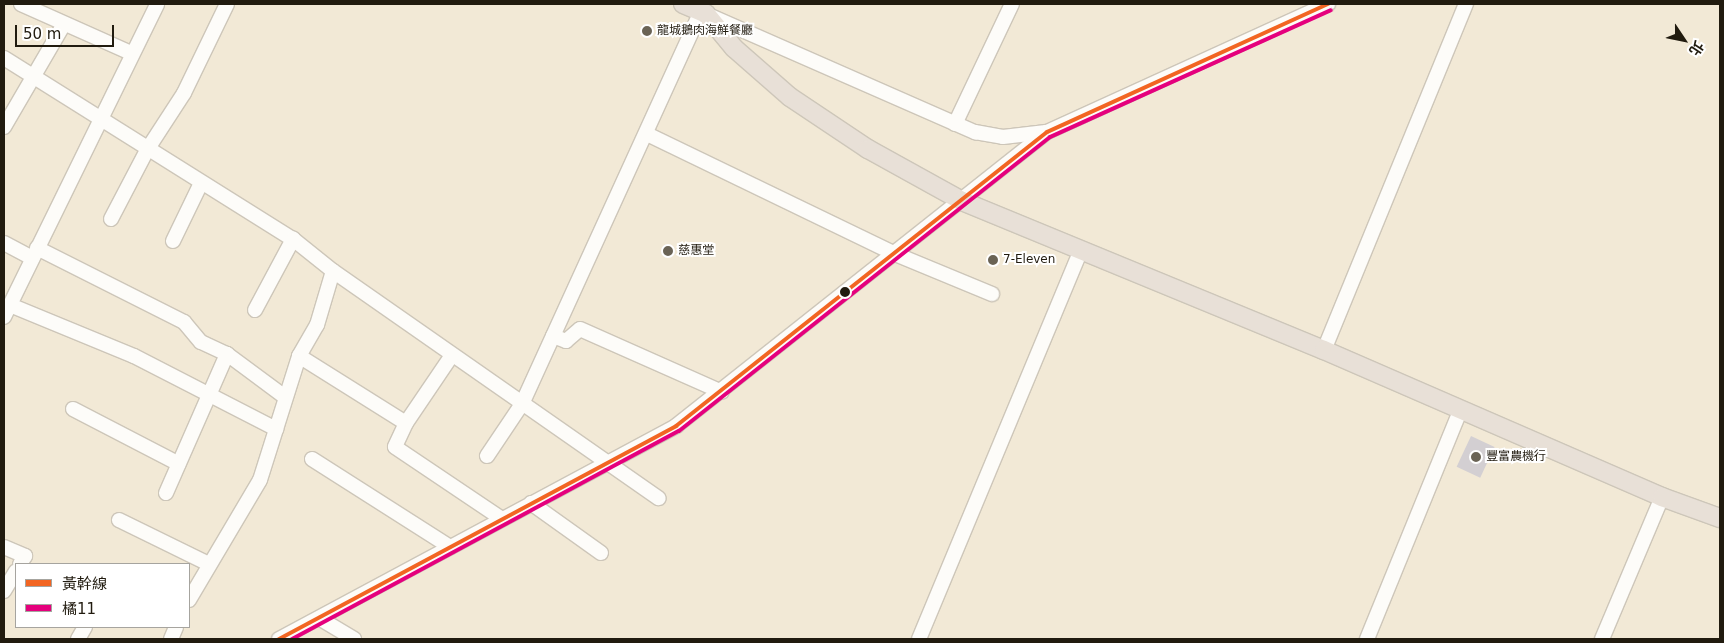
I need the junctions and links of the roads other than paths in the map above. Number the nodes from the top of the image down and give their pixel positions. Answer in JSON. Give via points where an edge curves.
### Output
{"nodes":[{"id":1,"x":21,"y":4,"type":"edge"},
{"id":2,"x":157,"y":4,"type":"edge"},
{"id":3,"x":227,"y":4,"type":"edge"},
{"id":4,"x":683,"y":4,"type":"edge"},
{"id":5,"x":1012,"y":4,"type":"edge"},
{"id":6,"x":1328,"y":4,"type":"edge"},
{"id":7,"x":1466,"y":4,"type":"edge"},
{"id":8,"x":704,"y":13,"type":"junction"},
{"id":9,"x":64,"y":24,"type":"junction"},
{"id":10,"x":131,"y":53,"type":"junction"},
{"id":11,"x":4,"y":58,"type":"edge"},
{"id":12,"x":33,"y":76,"type":"junction"},
{"id":13,"x":99,"y":118,"type":"junction"},
{"id":14,"x":955,"y":124,"type":"junction"},
{"id":15,"x":4,"y":127,"type":"edge"},
{"id":16,"x":1046,"y":132,"type":"junction"},
{"id":17,"x":647,"y":134,"type":"junction"},
{"id":18,"x":147,"y":150,"type":"junction"},
{"id":19,"x":202,"y":183,"type":"junction"},
{"id":20,"x":962,"y":201,"type":"junction"},
{"id":21,"x":112,"y":219,"type":"dead end"},
{"id":22,"x":293,"y":238,"type":"junction"},
{"id":23,"x":174,"y":241,"type":"dead end"},
{"id":24,"x":4,"y":243,"type":"edge"},
{"id":25,"x":1080,"y":252,"type":"junction"},
{"id":26,"x":35,"y":253,"type":"junction"},
{"id":27,"x":895,"y":254,"type":"junction"},
{"id":28,"x":333,"y":271,"type":"junction"},
{"id":29,"x":992,"y":294,"type":"dead end"},
{"id":30,"x":10,"y":304,"type":"junction"},
{"id":31,"x":255,"y":310,"type":"dead end"},
{"id":32,"x":4,"y":317,"type":"edge"},
{"id":33,"x":554,"y":336,"type":"junction"},
{"id":34,"x":1324,"y":350,"type":"junction"},
{"id":35,"x":227,"y":354,"type":"junction"},
{"id":36,"x":452,"y":355,"type":"junction"},
{"id":37,"x":299,"y":356,"type":"junction"},
{"id":38,"x":722,"y":392,"type":"junction"},
{"id":39,"x":207,"y":396,"type":"junction"},
{"id":40,"x":284,"y":397,"type":"junction"},
{"id":41,"x":522,"y":404,"type":"junction"},
{"id":42,"x":73,"y":409,"type":"dead end"},
{"id":43,"x":1461,"y":409,"type":"junction"},
{"id":44,"x":406,"y":423,"type":"junction"},
{"id":45,"x":276,"y":429,"type":"junction"},
{"id":46,"x":487,"y":456,"type":"dead end"},
{"id":47,"x":312,"y":459,"type":"dead end"},
{"id":48,"x":606,"y":463,"type":"junction"},
{"id":49,"x":179,"y":464,"type":"junction"},
{"id":50,"x":166,"y":493,"type":"dead end"},
{"id":51,"x":1662,"y":497,"type":"junction"},
{"id":52,"x":659,"y":498,"type":"dead end"},
{"id":53,"x":531,"y":503,"type":"junction"},
{"id":54,"x":1719,"y":515,"type":"edge"},
{"id":55,"x":502,"y":519,"type":"junction"},
{"id":56,"x":119,"y":520,"type":"dead end"},
{"id":57,"x":4,"y":547,"type":"edge"},
{"id":58,"x":450,"y":547,"type":"junction"},
{"id":59,"x":601,"y":553,"type":"dead end"},
{"id":60,"x":21,"y":563,"type":"edge"},
{"id":61,"x":209,"y":564,"type":"junction"},
{"id":62,"x":15,"y":573,"type":"edge"},
{"id":63,"x":4,"y":591,"type":"edge"},
{"id":64,"x":190,"y":598,"type":"edge"},
{"id":65,"x":319,"y":618,"type":"junction"},
{"id":66,"x":84,"y":628,"type":"edge"},
{"id":67,"x":78,"y":639,"type":"edge"},
{"id":68,"x":279,"y":639,"type":"edge"},
{"id":69,"x":354,"y":639,"type":"edge"},
{"id":70,"x":919,"y":639,"type":"edge"},
{"id":71,"x":1367,"y":639,"type":"edge"},
{"id":72,"x":1602,"y":639,"type":"edge"}],
"edges":[{"from":1,"to":9,"type":"street"},
{"from":2,"to":10,"type":"street"},
{"from":3,"to":18,"type":"street","via":[[184,93]]},
{"from":4,"to":8,"type":"main road"},
{"from":5,"to":14,"type":"street"},
{"from":6,"to":16,"type":"street"},
{"from":7,"to":34,"type":"street"},
{"from":8,"to":14,"type":"street"},
{"from":8,"to":17,"type":"street"},
{"from":8,"to":20,"type":"main road","via":[[734,48],[790,97],[868,149]]},
{"from":9,"to":10,"type":"street"},
{"from":9,"to":12,"type":"street"},
{"from":10,"to":13,"type":"street"},
{"from":11,"to":12,"type":"street"},
{"from":12,"to":13,"type":"street"},
{"from":12,"to":15,"type":"street"},
{"from":13,"to":18,"type":"street"},
{"from":13,"to":26,"type":"street"},
{"from":14,"to":16,"type":"street","via":[[1003,137]]},
{"from":16,"to":20,"type":"street"},
{"from":17,"to":27,"type":"street"},
{"from":17,"to":33,"type":"street"},
{"from":18,"to":19,"type":"street"},
{"from":18,"to":21,"type":"street"},
{"from":19,"to":22,"type":"street"},
{"from":19,"to":23,"type":"street"},
{"from":20,"to":25,"type":"main road"},
{"from":20,"to":27,"type":"street"},
{"from":22,"to":28,"type":"street"},
{"from":22,"to":31,"type":"street"},
{"from":24,"to":26,"type":"street"},
{"from":25,"to":34,"type":"main road"},
{"from":25,"to":70,"type":"street"},
{"from":26,"to":30,"type":"street"},
{"from":26,"to":35,"type":"street","via":[[184,322],[201,342]]},
{"from":27,"to":29,"type":"street"},
{"from":27,"to":38,"type":"street"},
{"from":28,"to":36,"type":"street"},
{"from":28,"to":37,"type":"street","via":[[317,325]]},
{"from":30,"to":32,"type":"street"},
{"from":30,"to":39,"type":"street","via":[[134,356]]},
{"from":33,"to":38,"type":"street","via":[[566,341],[580,329]]},
{"from":33,"to":41,"type":"street"},
{"from":34,"to":43,"type":"main road"},
{"from":35,"to":39,"type":"street"},
{"from":35,"to":40,"type":"street"},
{"from":36,"to":41,"type":"street"},
{"from":36,"to":44,"type":"street"},
{"from":37,"to":40,"type":"street"},
{"from":37,"to":44,"type":"street"},
{"from":38,"to":48,"type":"street","via":[[676,426]]},
{"from":39,"to":45,"type":"street"},
{"from":39,"to":49,"type":"street"},
{"from":40,"to":45,"type":"street"},
{"from":41,"to":46,"type":"street"},
{"from":41,"to":48,"type":"street"},
{"from":42,"to":49,"type":"street"},
{"from":43,"to":51,"type":"main road"},
{"from":43,"to":71,"type":"street"},
{"from":44,"to":55,"type":"street","via":[[395,447]]},
{"from":45,"to":61,"type":"street","via":[[260,480]]},
{"from":47,"to":58,"type":"street"},
{"from":48,"to":52,"type":"street"},
{"from":48,"to":53,"type":"street"},
{"from":49,"to":50,"type":"street"},
{"from":51,"to":54,"type":"main road"},
{"from":51,"to":72,"type":"street"},
{"from":53,"to":55,"type":"street"},
{"from":53,"to":59,"type":"street"},
{"from":55,"to":58,"type":"street"},
{"from":56,"to":61,"type":"street"},
{"from":57,"to":60,"type":"street","via":[[25,556]]},
{"from":58,"to":65,"type":"street"},
{"from":61,"to":64,"type":"street"},
{"from":62,"to":63,"type":"street"},
{"from":65,"to":68,"type":"street"},
{"from":65,"to":69,"type":"street"},
{"from":66,"to":67,"type":"street"}]}
